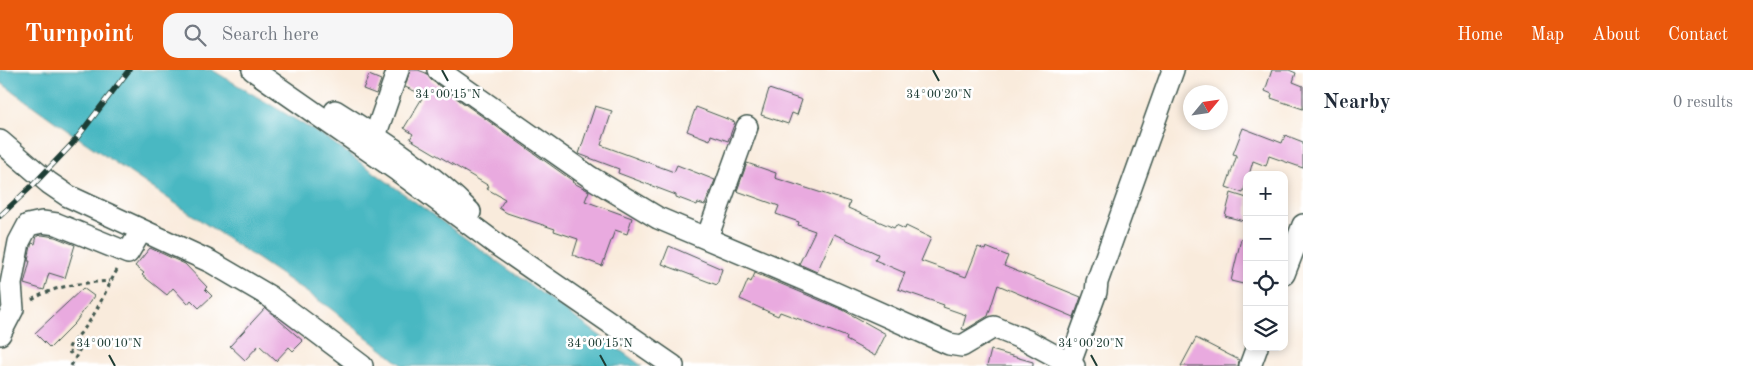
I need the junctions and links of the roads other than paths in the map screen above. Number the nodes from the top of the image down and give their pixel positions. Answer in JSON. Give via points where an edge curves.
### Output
{"nodes":[{"id":1,"x":252,"y":70,"type":"edge"},
{"id":2,"x":398,"y":70,"type":"edge"},
{"id":3,"x":438,"y":70,"type":"edge"},
{"id":4,"x":1173,"y":70,"type":"edge"},
{"id":5,"x":289,"y":96,"type":"junction"},
{"id":6,"x":747,"y":127,"type":"dead end"},
{"id":7,"x":375,"y":136,"type":"junction"},
{"id":8,"x":0,"y":141,"type":"edge"},
{"id":9,"x":1303,"y":224,"type":"edge"},
{"id":10,"x":141,"y":231,"type":"junction"},
{"id":11,"x":707,"y":238,"type":"junction"},
{"id":12,"x":499,"y":246,"type":"junction"},
{"id":13,"x":1288,"y":263,"type":"edge"},
{"id":14,"x":8,"y":298,"type":"edge"},
{"id":15,"x":0,"y":334,"type":"edge"},
{"id":16,"x":1256,"y":351,"type":"edge"},
{"id":17,"x":1072,"y":365,"type":"edge"},
{"id":18,"x":362,"y":366,"type":"edge"},
{"id":19,"x":673,"y":366,"type":"edge"},
{"id":20,"x":1250,"y":366,"type":"edge"}],
"edges":[{"from":1,"to":5,"type":"street"},
{"from":2,"to":7,"type":"street"},
{"from":3,"to":11,"type":"street","via":[[590,177],[658,218]]},
{"from":4,"to":17,"type":"street","via":[[1097,282]]},
{"from":5,"to":7,"type":"street","via":[[299,93],[317,100]]},
{"from":5,"to":12,"type":"street"},
{"from":6,"to":11,"type":"street"},
{"from":7,"to":12,"type":"street","via":[[448,188]]},
{"from":8,"to":10,"type":"street","via":[[49,184]]},
{"from":9,"to":13,"type":"street"},
{"from":10,"to":14,"type":"street","via":[[128,253],[57,224],[42,222],[28,225],[19,242]]},
{"from":10,"to":18,"type":"street","via":[[211,262],[269,296]]},
{"from":11,"to":17,"type":"street","via":[[949,344],[962,346],[994,327]]},
{"from":12,"to":19,"type":"street"},
{"from":14,"to":15,"type":"street"},
{"from":16,"to":20,"type":"street"}]}
